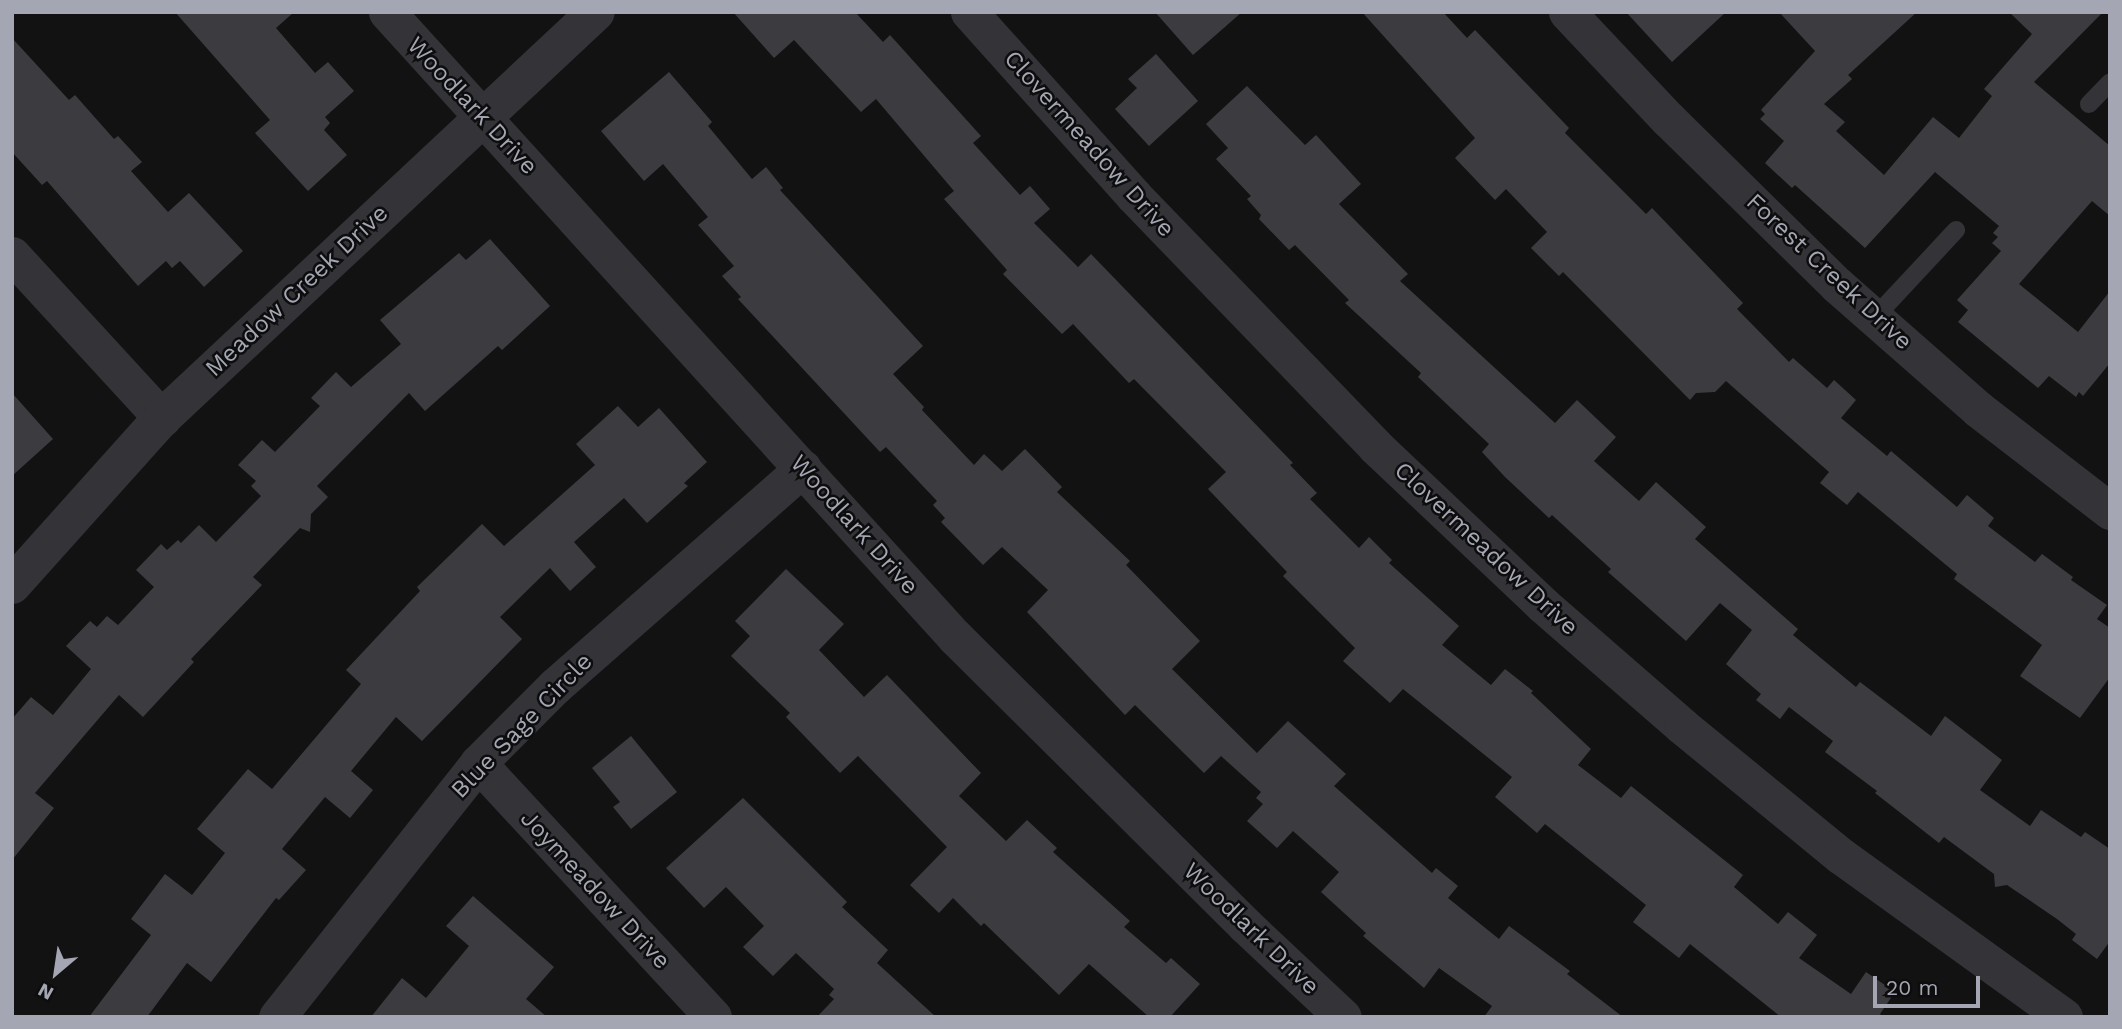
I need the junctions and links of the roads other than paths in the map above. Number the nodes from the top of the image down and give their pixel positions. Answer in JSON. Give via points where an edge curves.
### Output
{"nodes":[{"id":1,"x":387,"y":12,"type":"edge"},
{"id":2,"x":596,"y":12,"type":"edge"},
{"id":3,"x":969,"y":12,"type":"edge"},
{"id":4,"x":1567,"y":12,"type":"edge"},
{"id":5,"x":2110,"y":82,"type":"edge"},
{"id":6,"x":2089,"y":104,"type":"dead end"},
{"id":7,"x":483,"y":117,"type":"junction"},
{"id":8,"x":1956,"y":230,"type":"dead end"},
{"id":9,"x":12,"y":255,"type":"edge"},
{"id":10,"x":1875,"y":317,"type":"junction"},
{"id":11,"x":162,"y":418,"type":"junction"},
{"id":12,"x":803,"y":468,"type":"junction"},
{"id":13,"x":2110,"y":511,"type":"edge"},
{"id":14,"x":12,"y":585,"type":"edge"},
{"id":15,"x":478,"y":763,"type":"junction"},
{"id":16,"x":277,"y":1017,"type":"edge"},
{"id":17,"x":713,"y":1017,"type":"edge"},
{"id":18,"x":1343,"y":1017,"type":"edge"},
{"id":19,"x":2064,"y":1017,"type":"edge"}],
"edges":[{"from":1,"to":7,"type":"street","name":"Woodlark Drive"},
{"from":2,"to":7,"type":"street","name":"Meadow Creek Drive"},
{"from":3,"to":19,"type":"street","name":"Clovermeadow Drive","via":[[1133,195],[1356,426],[1543,605],[1841,856]]},
{"from":4,"to":10,"type":"street","name":"Forest Creek Drive","via":[[1668,119]]},
{"from":5,"to":6,"type":"lane"},
{"from":7,"to":11,"type":"street","name":"Meadow Creek Drive"},
{"from":7,"to":12,"type":"street","name":"Woodlark Drive"},
{"from":8,"to":10,"type":"lane"},
{"from":9,"to":11,"type":"street"},
{"from":10,"to":13,"type":"street","name":"Forest Creek Drive","via":[[1978,409]]},
{"from":11,"to":14,"type":"street","name":"Meadow Creek Drive"},
{"from":12,"to":15,"type":"street","name":"Blue Sage Circle","via":[[555,686]]},
{"from":12,"to":18,"type":"street","name":"Woodlark Drive","via":[[955,637]]},
{"from":15,"to":16,"type":"street","name":"Blue Sage Circle"},
{"from":15,"to":17,"type":"street","name":"Joymeadow Drive"}]}
